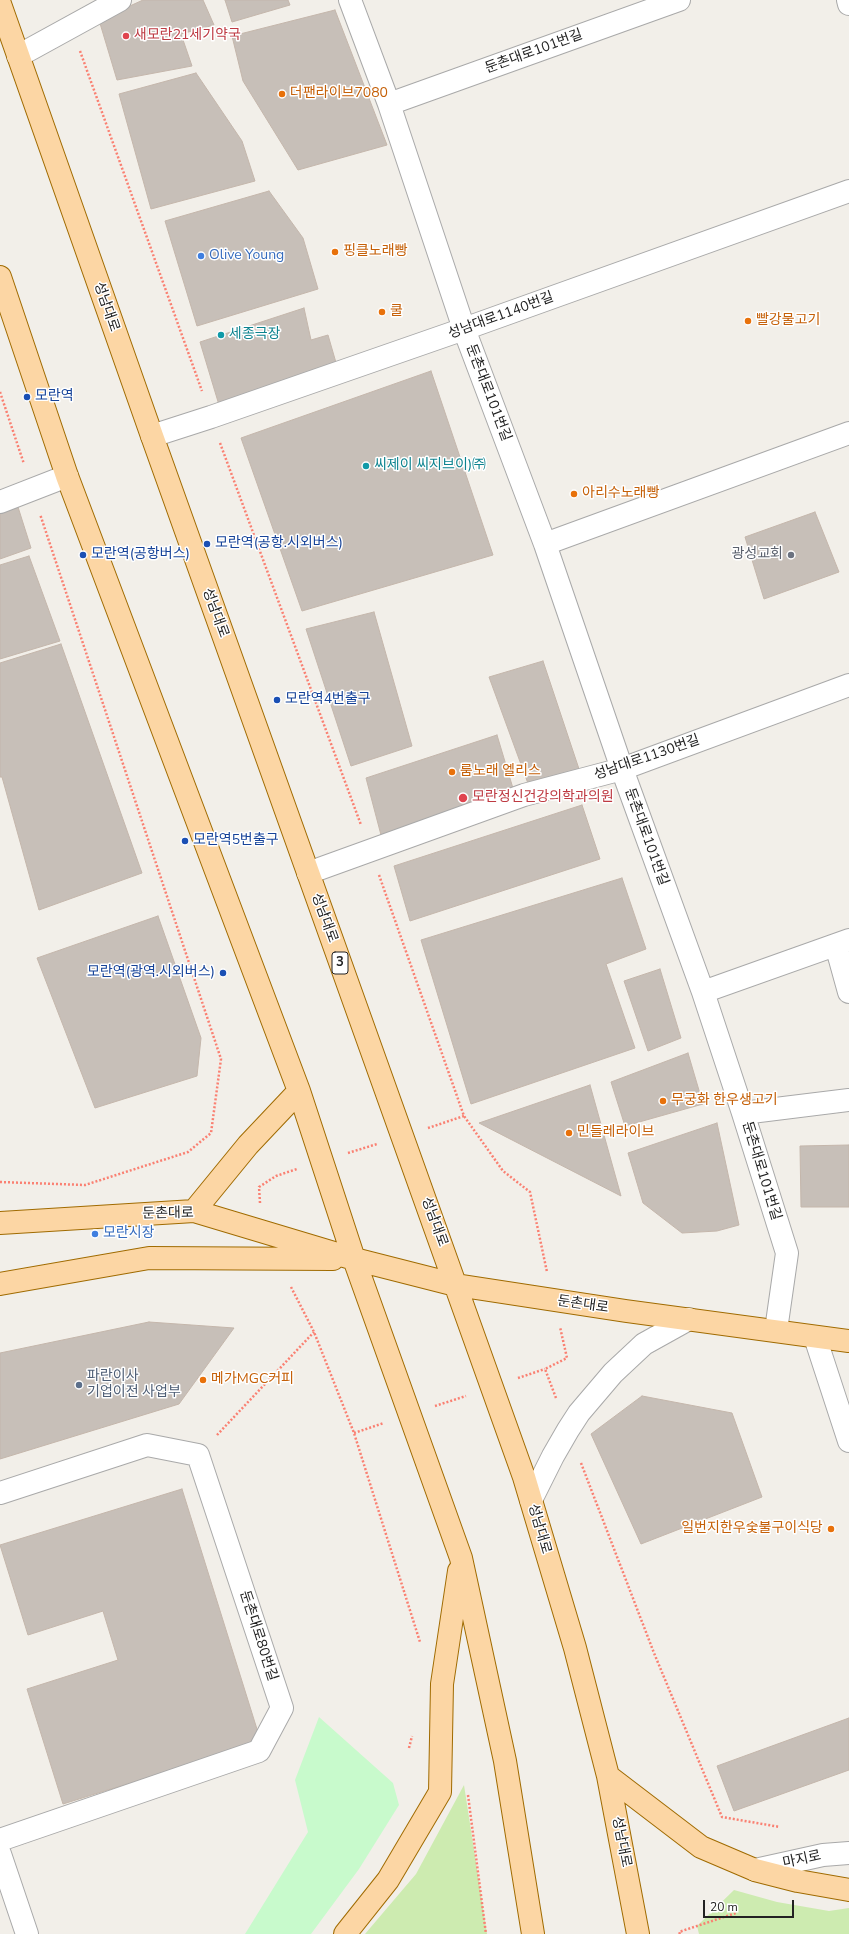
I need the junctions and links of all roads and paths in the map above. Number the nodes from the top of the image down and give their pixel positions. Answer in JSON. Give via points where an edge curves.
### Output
{"nodes":[{"id":1,"x":120,"y":0,"type":"edge"},
{"id":2,"x":350,"y":0,"type":"edge"},
{"id":3,"x":680,"y":0,"type":"edge"},
{"id":4,"x":848,"y":0,"type":"edge"},
{"id":5,"x":0,"y":4,"type":"edge"},
{"id":6,"x":849,"y":4,"type":"edge"},
{"id":7,"x":71,"y":27,"type":"junction"},
{"id":8,"x":18,"y":56,"type":"junction"},
{"id":9,"x":389,"y":104,"type":"junction"},
{"id":10,"x":849,"y":191,"type":"edge"},
{"id":11,"x":0,"y":277,"type":"edge"},
{"id":12,"x":464,"y":329,"type":"junction"},
{"id":13,"x":0,"y":392,"type":"edge"},
{"id":14,"x":211,"y":417,"type":"junction"},
{"id":15,"x":849,"y":433,"type":"edge"},
{"id":16,"x":152,"y":436,"type":"junction"},
{"id":17,"x":66,"y":476,"type":"junction"},
{"id":18,"x":32,"y":489,"type":"junction"},
{"id":19,"x":0,"y":502,"type":"edge"},
{"id":20,"x":545,"y":544,"type":"junction"},
{"id":21,"x":849,"y":685,"type":"edge"},
{"id":22,"x":622,"y":769,"type":"junction"},
{"id":23,"x":370,"y":850,"type":"junction"},
{"id":24,"x":308,"y":873,"type":"junction"},
{"id":25,"x":842,"y":942,"type":"edge"},
{"id":26,"x":703,"y":992,"type":"junction"},
{"id":27,"x":849,"y":992,"type":"edge"},
{"id":28,"x":299,"y":1091,"type":"junction"},
{"id":29,"x":849,"y":1100,"type":"edge"},
{"id":30,"x":743,"y":1113,"type":"junction"},
{"id":31,"x":464,"y":1116,"type":"junction"},
{"id":32,"x":403,"y":1136,"type":"junction"},
{"id":33,"x":322,"y":1162,"type":"junction"},
{"id":34,"x":0,"y":1182,"type":"edge"},
{"id":35,"x":530,"y":1192,"type":"dead end"},
{"id":36,"x":259,"y":1202,"type":"dead end"},
{"id":37,"x":194,"y":1211,"type":"junction"},
{"id":38,"x":0,"y":1223,"type":"edge"},
{"id":39,"x":354,"y":1259,"type":"junction"},
{"id":40,"x":0,"y":1284,"type":"edge"},
{"id":41,"x":456,"y":1285,"type":"junction"},
{"id":42,"x":689,"y":1319,"type":"junction"},
{"id":43,"x":776,"y":1330,"type":"junction"},
{"id":44,"x":815,"y":1337,"type":"junction"},
{"id":45,"x":849,"y":1341,"type":"edge"},
{"id":46,"x":567,"y":1358,"type":"dead end"},
{"id":47,"x":545,"y":1369,"type":"junction"},
{"id":48,"x":492,"y":1387,"type":"junction"},
{"id":49,"x":410,"y":1414,"type":"junction"},
{"id":50,"x":568,"y":1430,"type":"junction"},
{"id":51,"x":354,"y":1433,"type":"junction"},
{"id":52,"x":849,"y":1441,"type":"edge"},
{"id":53,"x":198,"y":1455,"type":"junction"},
{"id":54,"x":0,"y":1493,"type":"edge"},
{"id":55,"x":531,"y":1500,"type":"junction"},
{"id":56,"x":461,"y":1558,"type":"junction"},
{"id":57,"x":421,"y":1644,"type":"dead end"},
{"id":58,"x":413,"y":1733,"type":"dead end"},
{"id":59,"x":409,"y":1748,"type":"dead end"},
{"id":60,"x":608,"y":1776,"type":"junction"},
{"id":61,"x":468,"y":1789,"type":"dead end"},
{"id":62,"x":780,"y":1827,"type":"dead end"},
{"id":63,"x":0,"y":1840,"type":"edge"},
{"id":64,"x":849,"y":1853,"type":"edge"},
{"id":65,"x":0,"y":1854,"type":"edge"},
{"id":66,"x":755,"y":1870,"type":"junction"},
{"id":67,"x":849,"y":1890,"type":"edge"},
{"id":68,"x":736,"y":1913,"type":"dead end"},
{"id":69,"x":27,"y":1934,"type":"edge"},
{"id":70,"x":345,"y":1934,"type":"edge"},
{"id":71,"x":486,"y":1934,"type":"edge"},
{"id":72,"x":533,"y":1934,"type":"edge"},
{"id":73,"x":638,"y":1934,"type":"edge"},
{"id":74,"x":680,"y":1934,"type":"edge"}],
"edges":[{"from":1,"to":7,"type":"street"},
{"from":2,"to":9,"type":"street","name":"둔촌대로101번길"},
{"from":3,"to":9,"type":"street","name":"둔촌대로101번길"},
{"from":4,"to":6,"type":"street"},
{"from":5,"to":8,"type":"main road","name":"성남대로","number":"3"},
{"from":7,"to":8,"type":"street"},
{"from":7,"to":14,"type":"path"},
{"from":8,"to":16,"type":"main road","name":"성남대로","number":"3"},
{"from":9,"to":12,"type":"street","name":"둔촌대로101번길"},
{"from":10,"to":12,"type":"street","name":"성남대로1140번길"},
{"from":11,"to":17,"type":"main road"},
{"from":12,"to":14,"type":"street","name":"성남대로1140번길"},
{"from":12,"to":20,"type":"street","name":"둔촌대로101번길"},
{"from":13,"to":18,"type":"path"},
{"from":14,"to":16,"type":"street","name":"성남대로1140번길"},
{"from":14,"to":23,"type":"path"},
{"from":15,"to":20,"type":"street"},
{"from":16,"to":24,"type":"main road","name":"성남대로","number":"3"},
{"from":17,"to":18,"type":"street"},
{"from":17,"to":28,"type":"main road"},
{"from":18,"to":19,"type":"street"},
{"from":18,"to":34,"type":"path","via":[[221,1059],[211,1133],[188,1152],[85,1185]]},
{"from":20,"to":22,"type":"street","name":"둔촌대로101번길"},
{"from":21,"to":22,"type":"street","name":"성남대로1130번길"},
{"from":22,"to":23,"type":"street","name":"성남대로1130번길","via":[[524,795]]},
{"from":22,"to":26,"type":"street","name":"둔촌대로101번길"},
{"from":23,"to":24,"type":"street","name":"성남대로1130번길"},
{"from":23,"to":31,"type":"path"},
{"from":24,"to":32,"type":"main road","name":"성남대로","number":"3"},
{"from":25,"to":26,"type":"street"},
{"from":25,"to":27,"type":"street"},
{"from":26,"to":30,"type":"street","name":"둔촌대로101번길"},
{"from":28,"to":33,"type":"main road"},
{"from":28,"to":37,"type":"main road","via":[[248,1145]]},
{"from":29,"to":30,"type":"street"},
{"from":30,"to":43,"type":"street","name":"둔촌대로101번길","via":[[787,1254]]},
{"from":31,"to":32,"type":"path"},
{"from":31,"to":35,"type":"path","via":[[503,1171]]},
{"from":32,"to":33,"type":"path"},
{"from":32,"to":41,"type":"main road","name":"성남대로","number":"3"},
{"from":33,"to":36,"type":"path","via":[[276,1176],[259,1187]]},
{"from":33,"to":39,"type":"main road"},
{"from":37,"to":38,"type":"main road","name":"둔촌대로"},
{"from":37,"to":39,"type":"main road","name":"둔촌대로"},
{"from":39,"to":40,"type":"main road","name":"둔촌대로","via":[[149,1258]]},
{"from":39,"to":41,"type":"main road","name":"둔촌대로"},
{"from":39,"to":49,"type":"main road"},
{"from":41,"to":42,"type":"main road","name":"둔촌대로"},
{"from":41,"to":48,"type":"main road","name":"성남대로","number":"3"},
{"from":42,"to":43,"type":"main road","name":"둔촌대로"},
{"from":42,"to":50,"type":"street","via":[[644,1344],[613,1373]]},
{"from":43,"to":44,"type":"main road","name":"둔촌대로"},
{"from":44,"to":45,"type":"main road","name":"둔촌대로"},
{"from":44,"to":52,"type":"street"},
{"from":46,"to":47,"type":"path"},
{"from":47,"to":48,"type":"path"},
{"from":47,"to":50,"type":"path"},
{"from":48,"to":49,"type":"path"},
{"from":48,"to":55,"type":"main road","name":"성남대로","number":"3"},
{"from":49,"to":51,"type":"path"},
{"from":49,"to":56,"type":"main road"},
{"from":50,"to":55,"type":"street"},
{"from":50,"to":62,"type":"path","via":[[654,1653],[722,1816]]},
{"from":51,"to":53,"type":"path","via":[[314,1332]]},
{"from":51,"to":57,"type":"path"},
{"from":53,"to":54,"type":"street","via":[[147,1445]]},
{"from":53,"to":63,"type":"street","name":"둔촌대로80번길","via":[[282,1708],[259,1751]]},
{"from":55,"to":60,"type":"main road","name":"성남대로","number":"3","via":[[575,1648]]},
{"from":56,"to":70,"type":"main road","via":[[442,1684],[440,1792],[388,1880]]},
{"from":56,"to":72,"type":"main road","via":[[505,1761]]},
{"from":58,"to":59,"type":"path"},
{"from":60,"to":66,"type":"main road","via":[[701,1847]]},
{"from":60,"to":73,"type":"main road","name":"성남대로","number":"3"},
{"from":61,"to":71,"type":"path"},
{"from":64,"to":66,"type":"street","name":"마지로","via":[[822,1855]]},
{"from":65,"to":69,"type":"street"},
{"from":66,"to":67,"type":"main road"},
{"from":68,"to":74,"type":"path","via":[[679,1932]]}]}
